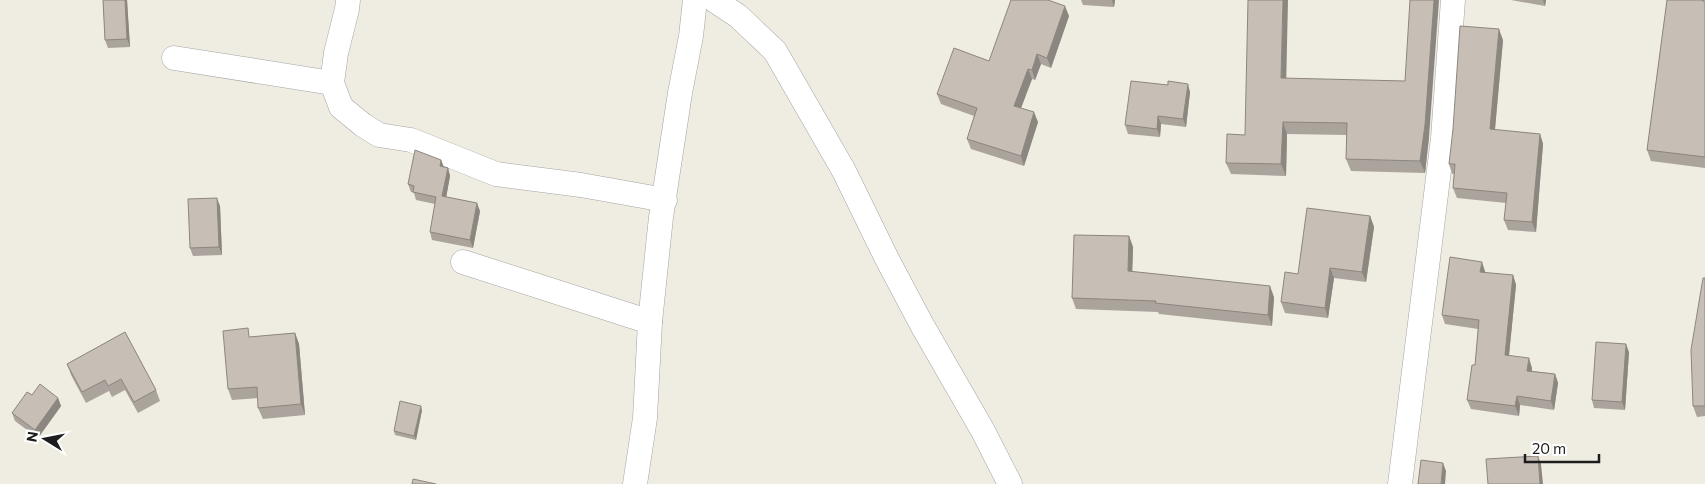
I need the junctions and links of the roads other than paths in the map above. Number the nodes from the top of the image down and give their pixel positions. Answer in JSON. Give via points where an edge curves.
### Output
{"nodes":[{"id":1,"x":348,"y":0,"type":"edge"},
{"id":2,"x":694,"y":0,"type":"edge"},
{"id":3,"x":714,"y":0,"type":"edge"},
{"id":4,"x":1453,"y":0,"type":"edge"},
{"id":5,"x":174,"y":58,"type":"dead end"},
{"id":6,"x":332,"y":83,"type":"junction"},
{"id":7,"x":665,"y":200,"type":"junction"},
{"id":8,"x":463,"y":262,"type":"dead end"},
{"id":9,"x":650,"y":322,"type":"junction"},
{"id":10,"x":635,"y":484,"type":"edge"},
{"id":11,"x":1010,"y":484,"type":"edge"},
{"id":12,"x":1400,"y":484,"type":"edge"}],
"edges":[{"from":1,"to":6,"type":"street"},
{"from":2,"to":7,"type":"street"},
{"from":3,"to":11,"type":"street","via":[[738,16],[775,51],[844,172],[891,267]]},
{"from":4,"to":12,"type":"street","via":[[1443,138]]},
{"from":5,"to":6,"type":"street"},
{"from":6,"to":7,"type":"street","via":[[341,107],[379,135],[410,140],[496,174]]},
{"from":7,"to":9,"type":"street"},
{"from":8,"to":9,"type":"street"},
{"from":9,"to":10,"type":"street","via":[[645,418]]}]}
